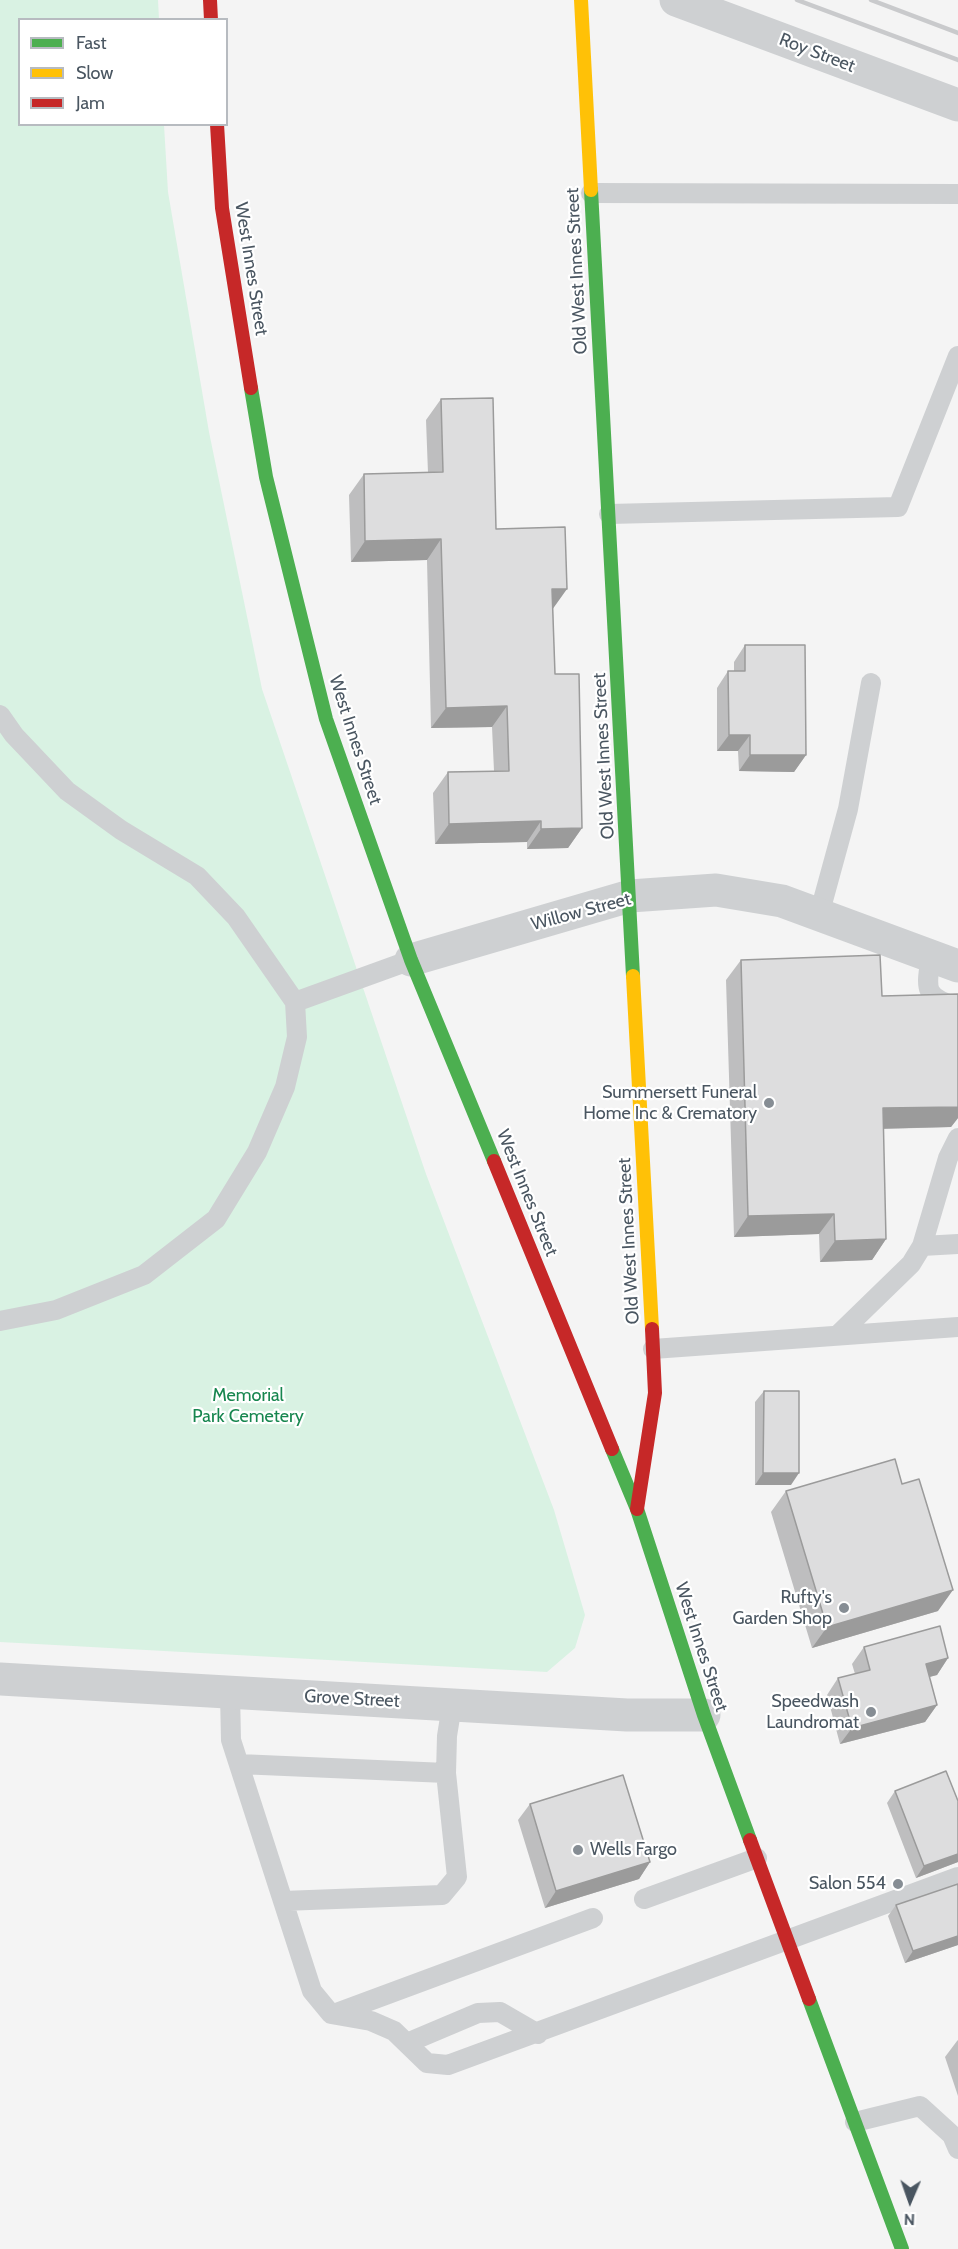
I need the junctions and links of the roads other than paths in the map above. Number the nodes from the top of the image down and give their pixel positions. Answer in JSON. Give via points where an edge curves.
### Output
{"nodes":[{"id":1,"x":210,"y":0,"type":"edge"},
{"id":2,"x":581,"y":0,"type":"edge"},
{"id":3,"x":676,"y":0,"type":"edge"},
{"id":4,"x":211,"y":18,"type":"edge"},
{"id":5,"x":958,"y":105,"type":"edge"},
{"id":6,"x":217,"y":126,"type":"edge"},
{"id":7,"x":591,"y":193,"type":"junction"},
{"id":8,"x":958,"y":194,"type":"edge"},
{"id":9,"x":958,"y":356,"type":"edge"},
{"id":10,"x":609,"y":514,"type":"junction"},
{"id":11,"x":871,"y":683,"type":"dead end"},
{"id":12,"x":0,"y":715,"type":"edge"},
{"id":13,"x":630,"y":896,"type":"junction"},
{"id":14,"x":819,"y":915,"type":"junction"},
{"id":15,"x":411,"y":960,"type":"junction"},
{"id":16,"x":945,"y":961,"type":"edge"},
{"id":17,"x":295,"y":1002,"type":"junction"},
{"id":18,"x":958,"y":1007,"type":"edge"},
{"id":19,"x":958,"y":1138,"type":"edge"},
{"id":20,"x":958,"y":1244,"type":"edge"},
{"id":21,"x":922,"y":1246,"type":"junction"},
{"id":22,"x":0,"y":1321,"type":"edge"},
{"id":23,"x":958,"y":1327,"type":"edge"},
{"id":24,"x":839,"y":1334,"type":"junction"},
{"id":25,"x":653,"y":1349,"type":"junction"},
{"id":26,"x":637,"y":1509,"type":"junction"},
{"id":27,"x":0,"y":1679,"type":"edge"},
{"id":28,"x":230,"y":1692,"type":"junction"},
{"id":29,"x":452,"y":1705,"type":"junction"},
{"id":30,"x":704,"y":1715,"type":"junction"},
{"id":31,"x":239,"y":1764,"type":"junction"},
{"id":32,"x":446,"y":1773,"type":"junction"},
{"id":33,"x":757,"y":1858,"type":"junction"},
{"id":34,"x":958,"y":1877,"type":"edge"},
{"id":35,"x":644,"y":1899,"type":"dead end"},
{"id":36,"x":283,"y":1901,"type":"junction"},
{"id":37,"x":593,"y":1918,"type":"dead end"},
{"id":38,"x":788,"y":1940,"type":"junction"},
{"id":39,"x":332,"y":2014,"type":"junction"},
{"id":40,"x":538,"y":2034,"type":"junction"},
{"id":41,"x":407,"y":2043,"type":"junction"},
{"id":42,"x":855,"y":2122,"type":"junction"},
{"id":43,"x":958,"y":2149,"type":"edge"},
{"id":44,"x":902,"y":2249,"type":"edge"}],
"edges":[{"from":1,"to":4,"type":"main road"},
{"from":2,"to":7,"type":"main road","name":"Old West Innes Street"},
{"from":3,"to":5,"type":"street","name":"Roy Street"},
{"from":6,"to":15,"type":"main road","name":"West Innes Street","via":[[222,208],[266,477],[326,719]]},
{"from":7,"to":8,"type":"lane"},
{"from":7,"to":10,"type":"main road","name":"Old West Innes Street"},
{"from":9,"to":10,"type":"lane","via":[[898,507]]},
{"from":10,"to":13,"type":"main road","name":"Old West Innes Street"},
{"from":11,"to":14,"type":"lane","via":[[848,809]]},
{"from":12,"to":17,"type":"lane","via":[[67,791],[197,876],[236,917]]},
{"from":13,"to":14,"type":"street","name":"Willow Street","via":[[716,890],[782,901]]},
{"from":13,"to":15,"type":"street","name":"Willow Street"},
{"from":13,"to":25,"type":"main road","name":"Old West Innes Street"},
{"from":14,"to":16,"type":"street","name":"Willow Street"},
{"from":15,"to":17,"type":"lane"},
{"from":15,"to":26,"type":"main road","name":"West Innes Street"},
{"from":16,"to":18,"type":"lane","via":[[927,986],[938,1001]]},
{"from":17,"to":22,"type":"lane","via":[[297,1037],[285,1087],[257,1152],[216,1219],[144,1275],[56,1310]]},
{"from":19,"to":21,"type":"lane","via":[[948,1158]]},
{"from":20,"to":21,"type":"lane"},
{"from":21,"to":24,"type":"lane","via":[[911,1264]]},
{"from":23,"to":24,"type":"lane"},
{"from":24,"to":25,"type":"lane"},
{"from":25,"to":26,"type":"main road","name":"Old West Innes Street","via":[[655,1393]]},
{"from":26,"to":30,"type":"main road","name":"West Innes Street"},
{"from":27,"to":28,"type":"street","name":"Grove Street"},
{"from":28,"to":29,"type":"street","name":"Grove Street"},
{"from":28,"to":31,"type":"lane","via":[[231,1740]]},
{"from":29,"to":30,"type":"street","name":"Grove Street","via":[[627,1715]]},
{"from":29,"to":32,"type":"lane"},
{"from":30,"to":33,"type":"main road","name":"West Innes Street"},
{"from":31,"to":32,"type":"lane"},
{"from":31,"to":36,"type":"lane"},
{"from":32,"to":36,"type":"lane","via":[[457,1877],[442,1895]]},
{"from":33,"to":35,"type":"lane"},
{"from":33,"to":38,"type":"main road","name":"West Innes Street"},
{"from":34,"to":38,"type":"lane"},
{"from":36,"to":39,"type":"lane","via":[[312,1991]]},
{"from":37,"to":39,"type":"lane"},
{"from":38,"to":40,"type":"lane"},
{"from":38,"to":42,"type":"main road","name":"West Innes Street"},
{"from":39,"to":41,"type":"lane","via":[[371,2021],[394,2031]]},
{"from":40,"to":41,"type":"lane","via":[[500,2012],[478,2013]]},
{"from":40,"to":41,"type":"lane","via":[[448,2066],[427,2063]]},
{"from":42,"to":43,"type":"lane","via":[[920,2106],[952,2135]]},
{"from":42,"to":44,"type":"main road","name":"West Innes Street"}]}
